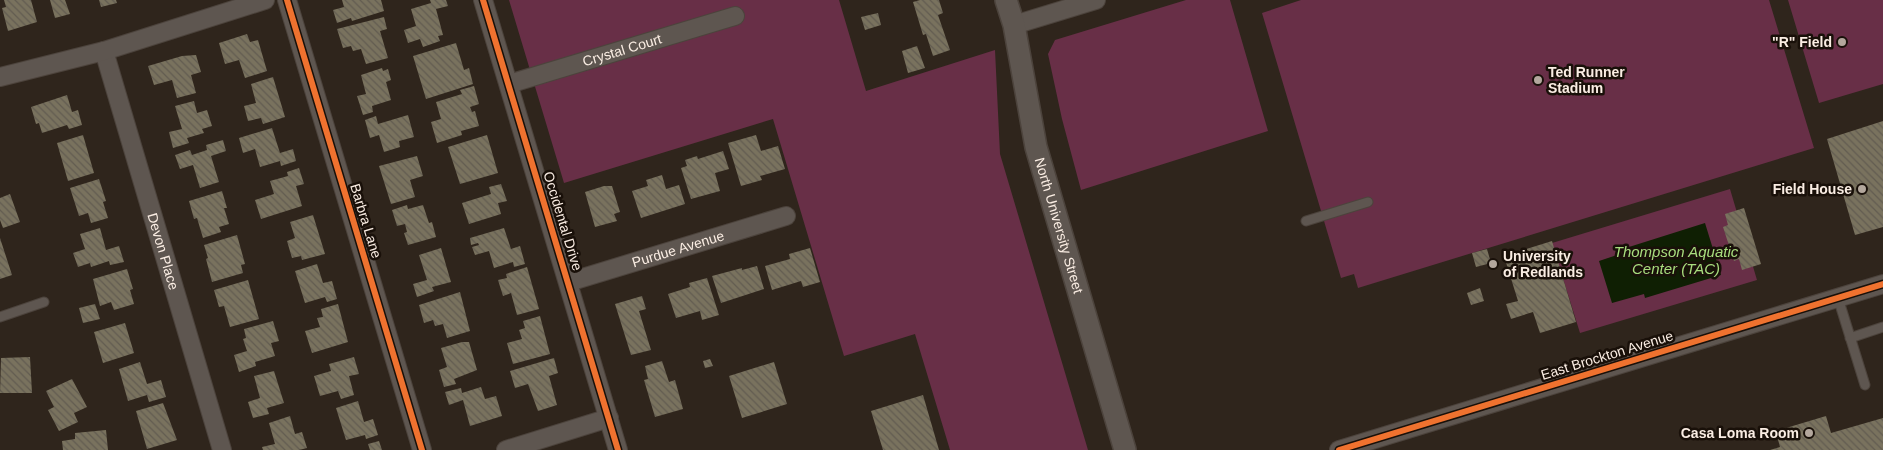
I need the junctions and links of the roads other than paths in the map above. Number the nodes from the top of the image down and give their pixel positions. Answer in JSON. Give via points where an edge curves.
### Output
{"nodes":[{"id":1,"x":265,"y":0,"type":"edge"},
{"id":2,"x":287,"y":0,"type":"edge"},
{"id":3,"x":483,"y":0,"type":"edge"},
{"id":4,"x":1006,"y":0,"type":"edge"},
{"id":5,"x":1096,"y":0,"type":"edge"},
{"id":6,"x":735,"y":16,"type":"dead end"},
{"id":7,"x":1014,"y":25,"type":"junction"},
{"id":8,"x":104,"y":51,"type":"junction"},
{"id":9,"x":0,"y":76,"type":"edge"},
{"id":10,"x":509,"y":84,"type":"junction"},
{"id":11,"x":1368,"y":202,"type":"dead end"},
{"id":12,"x":786,"y":216,"type":"dead end"},
{"id":13,"x":1306,"y":221,"type":"dead end"},
{"id":14,"x":569,"y":282,"type":"junction"},
{"id":15,"x":1883,"y":284,"type":"edge"},
{"id":16,"x":1838,"y":298,"type":"junction"},
{"id":17,"x":44,"y":302,"type":"dead end"},
{"id":18,"x":0,"y":317,"type":"edge"},
{"id":19,"x":1883,"y":327,"type":"edge"},
{"id":20,"x":1850,"y":338,"type":"junction"},
{"id":21,"x":1864,"y":384,"type":"dead end"},
{"id":22,"x":609,"y":418,"type":"junction"},
{"id":23,"x":222,"y":450,"type":"edge"},
{"id":24,"x":422,"y":450,"type":"edge"},
{"id":25,"x":506,"y":450,"type":"edge"},
{"id":26,"x":618,"y":450,"type":"edge"},
{"id":27,"x":1125,"y":450,"type":"edge"},
{"id":28,"x":1339,"y":450,"type":"edge"}],
"edges":[{"from":1,"to":8,"type":"street"},
{"from":2,"to":24,"type":"street","name":"Barbra Lane"},
{"from":3,"to":10,"type":"street","name":"Occidental Drive"},
{"from":4,"to":7,"type":"street","name":"North University Street"},
{"from":5,"to":7,"type":"street"},
{"from":6,"to":10,"type":"street","name":"Crystal Court"},
{"from":7,"to":27,"type":"street","name":"North University Street","via":[[1036,147]]},
{"from":8,"to":9,"type":"street"},
{"from":8,"to":23,"type":"street","name":"Devon Place"},
{"from":10,"to":14,"type":"street","name":"Occidental Drive"},
{"from":11,"to":13,"type":"lane"},
{"from":12,"to":14,"type":"street","name":"Purdue Avenue"},
{"from":14,"to":22,"type":"street","name":"Occidental Drive"},
{"from":15,"to":16,"type":"street","name":"East Brockton Avenue"},
{"from":16,"to":20,"type":"lane"},
{"from":16,"to":28,"type":"street","name":"East Brockton Avenue"},
{"from":17,"to":18,"type":"lane"},
{"from":19,"to":20,"type":"lane"},
{"from":20,"to":21,"type":"lane"},
{"from":22,"to":25,"type":"street"},
{"from":22,"to":26,"type":"street","name":"Occidental Drive"}]}
